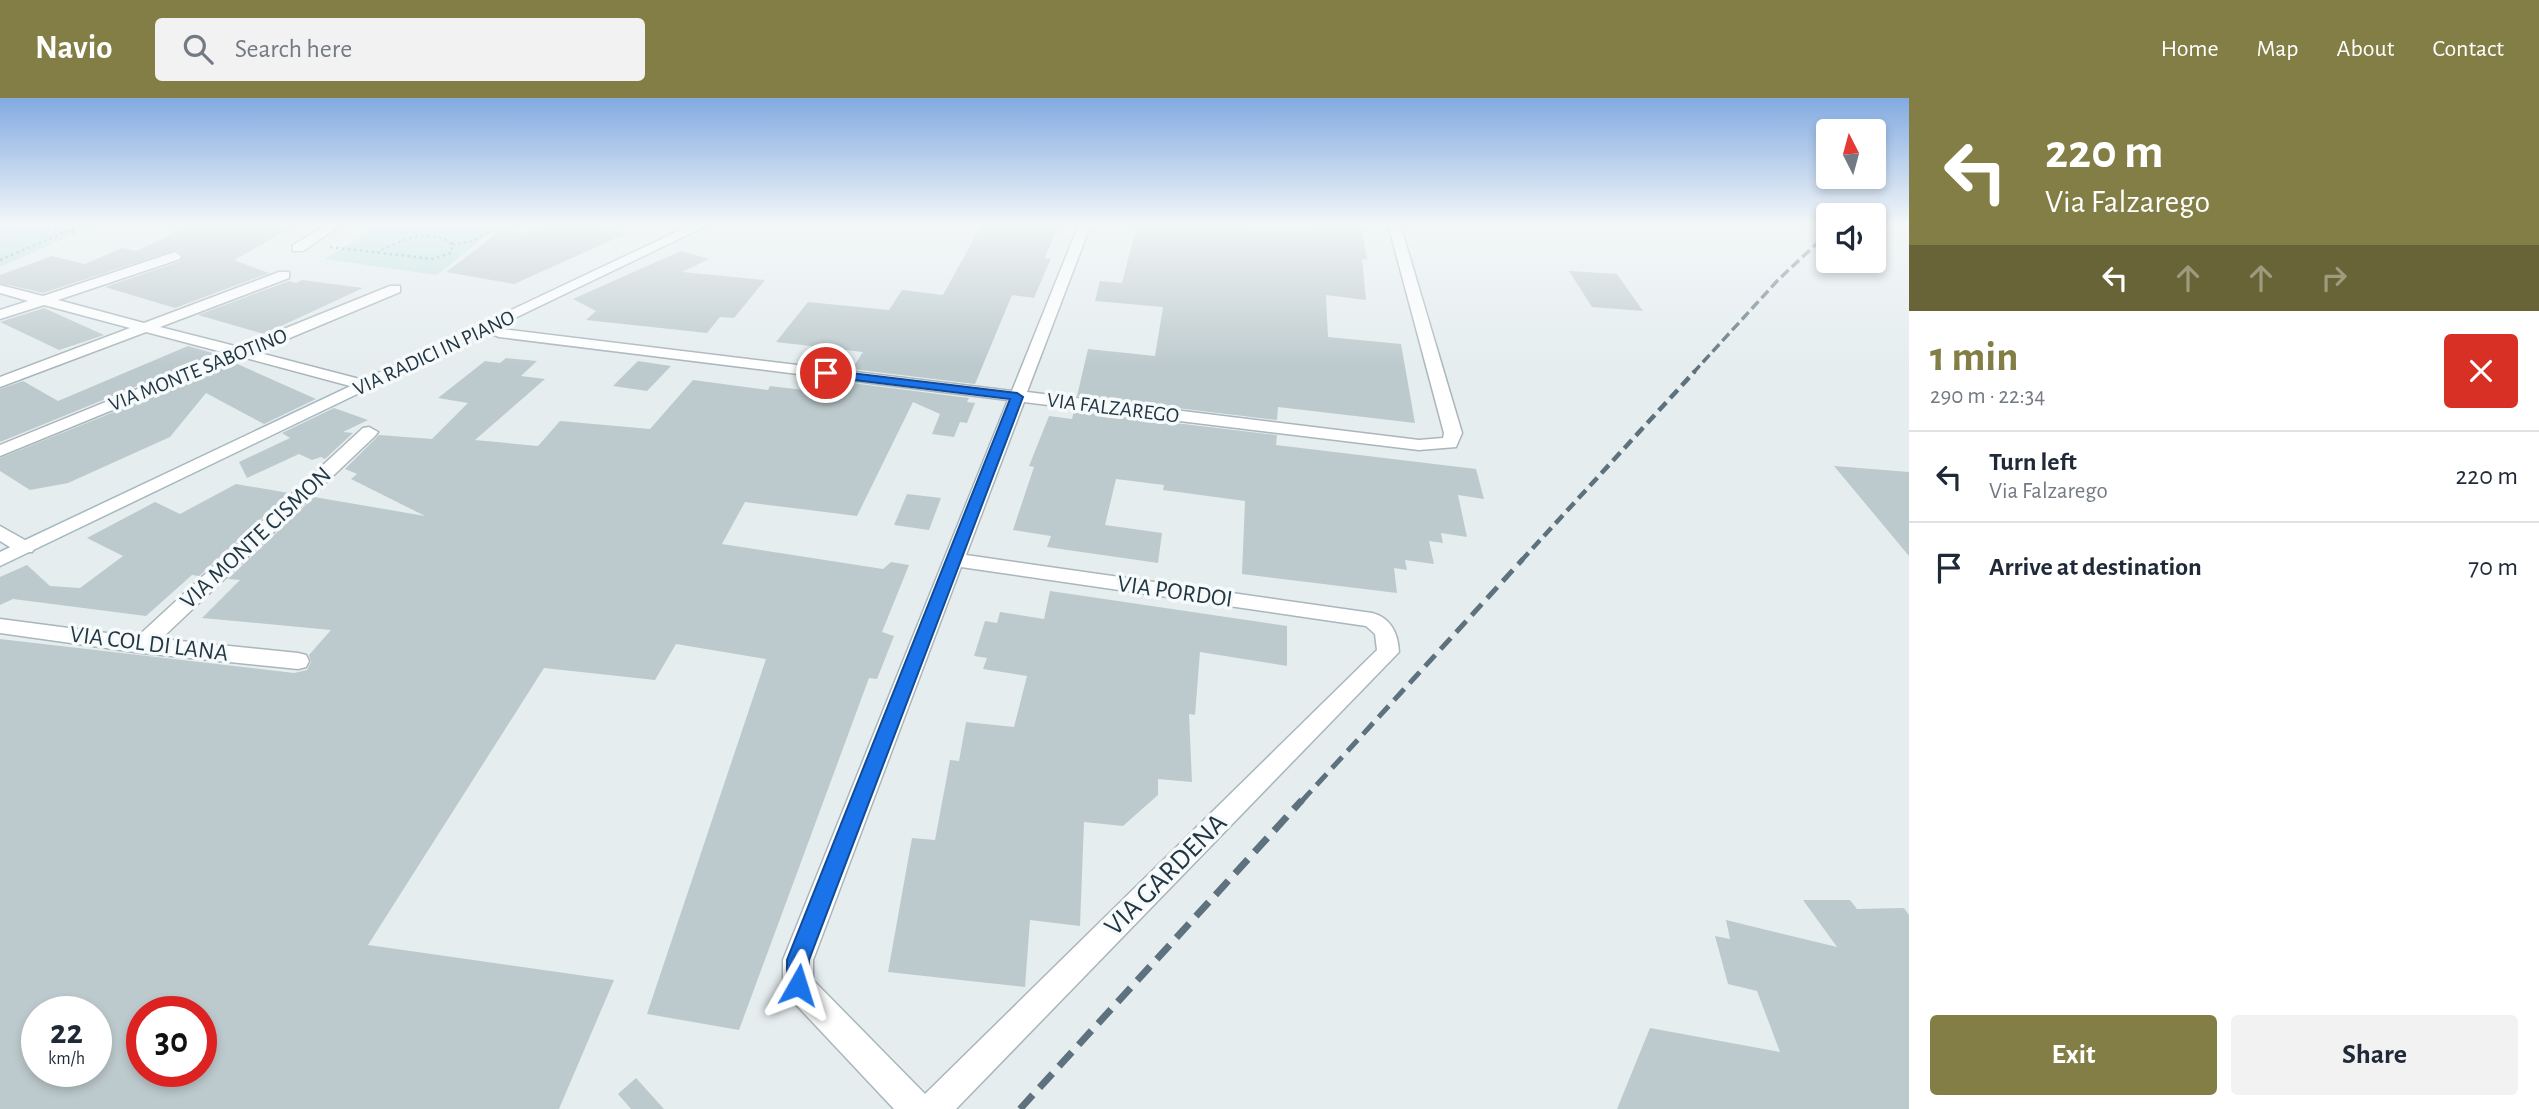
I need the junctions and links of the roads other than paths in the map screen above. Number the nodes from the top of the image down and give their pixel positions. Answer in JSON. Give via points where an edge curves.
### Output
{"nodes":[{"id":1,"x":129,"y":271,"type":"edge"},
{"id":2,"x":605,"y":271,"type":"edge"},
{"id":3,"x":1066,"y":271,"type":"edge"},
{"id":4,"x":1407,"y":271,"type":"edge"},
{"id":5,"x":284,"y":275,"type":"dead end"},
{"id":6,"x":0,"y":289,"type":"edge"},
{"id":7,"x":395,"y":289,"type":"dead end"},
{"id":8,"x":43,"y":300,"type":"junction"},
{"id":9,"x":0,"y":315,"type":"edge"},
{"id":10,"x":147,"y":328,"type":"junction"},
{"id":11,"x":485,"y":328,"type":"junction"},
{"id":12,"x":239,"y":352,"type":"junction"},
{"id":13,"x":0,"y":382,"type":"edge"},
{"id":14,"x":365,"y":385,"type":"junction"},
{"id":15,"x":1017,"y":397,"type":"junction"},
{"id":16,"x":369,"y":432,"type":"dead end"},
{"id":17,"x":0,"y":451,"type":"edge"},
{"id":18,"x":0,"y":531,"type":"edge"},
{"id":19,"x":25,"y":548,"type":"junction"},
{"id":20,"x":0,"y":560,"type":"edge"},
{"id":21,"x":954,"y":560,"type":"junction"},
{"id":22,"x":0,"y":626,"type":"edge"},
{"id":23,"x":1388,"y":638,"type":"joint"},
{"id":24,"x":142,"y":645,"type":"junction"},
{"id":25,"x":298,"y":660,"type":"dead end"},
{"id":26,"x":916,"y":1109,"type":"edge"},
{"id":27,"x":933,"y":1109,"type":"edge"}],
"edges":[{"from":1,"to":8,"type":"street"},
{"from":2,"to":11,"type":"street","name":"VIA RADICI IN PIANO"},
{"from":3,"to":15,"type":"street"},
{"from":4,"to":15,"type":"street","name":"VIA FALZAREGO","via":[[1453,433],[1450,443],[1419,445]]},
{"from":5,"to":10,"type":"street"},
{"from":6,"to":8,"type":"street"},
{"from":7,"to":12,"type":"street","name":"VIA MONTE SABOTINO"},
{"from":8,"to":9,"type":"street"},
{"from":8,"to":10,"type":"street"},
{"from":10,"to":12,"type":"street"},
{"from":10,"to":13,"type":"street"},
{"from":11,"to":14,"type":"street","name":"VIA RADICI IN PIANO"},
{"from":11,"to":15,"type":"street","name":"VIA FALZAREGO"},
{"from":12,"to":14,"type":"street"},
{"from":12,"to":17,"type":"street","name":"VIA MONTE SABOTINO"},
{"from":14,"to":19,"type":"street","name":"VIA RADICI IN PIANO"},
{"from":15,"to":21,"type":"street"},
{"from":16,"to":24,"type":"street","name":"VIA MONTE CISMON"},
{"from":18,"to":19,"type":"street"},
{"from":19,"to":20,"type":"street"},
{"from":21,"to":23,"type":"street","name":"VIA PORDOI","via":[[1372,620],[1383,627]]},
{"from":21,"to":26,"type":"street","via":[[798,960],[798,985]]},
{"from":22,"to":24,"type":"street","name":"VIA COL DI LANA"},
{"from":23,"to":27,"type":"street","name":"VIA GARDENA","via":[[1388,652]]},
{"from":24,"to":25,"type":"street","name":"VIA COL DI LANA"}]}
